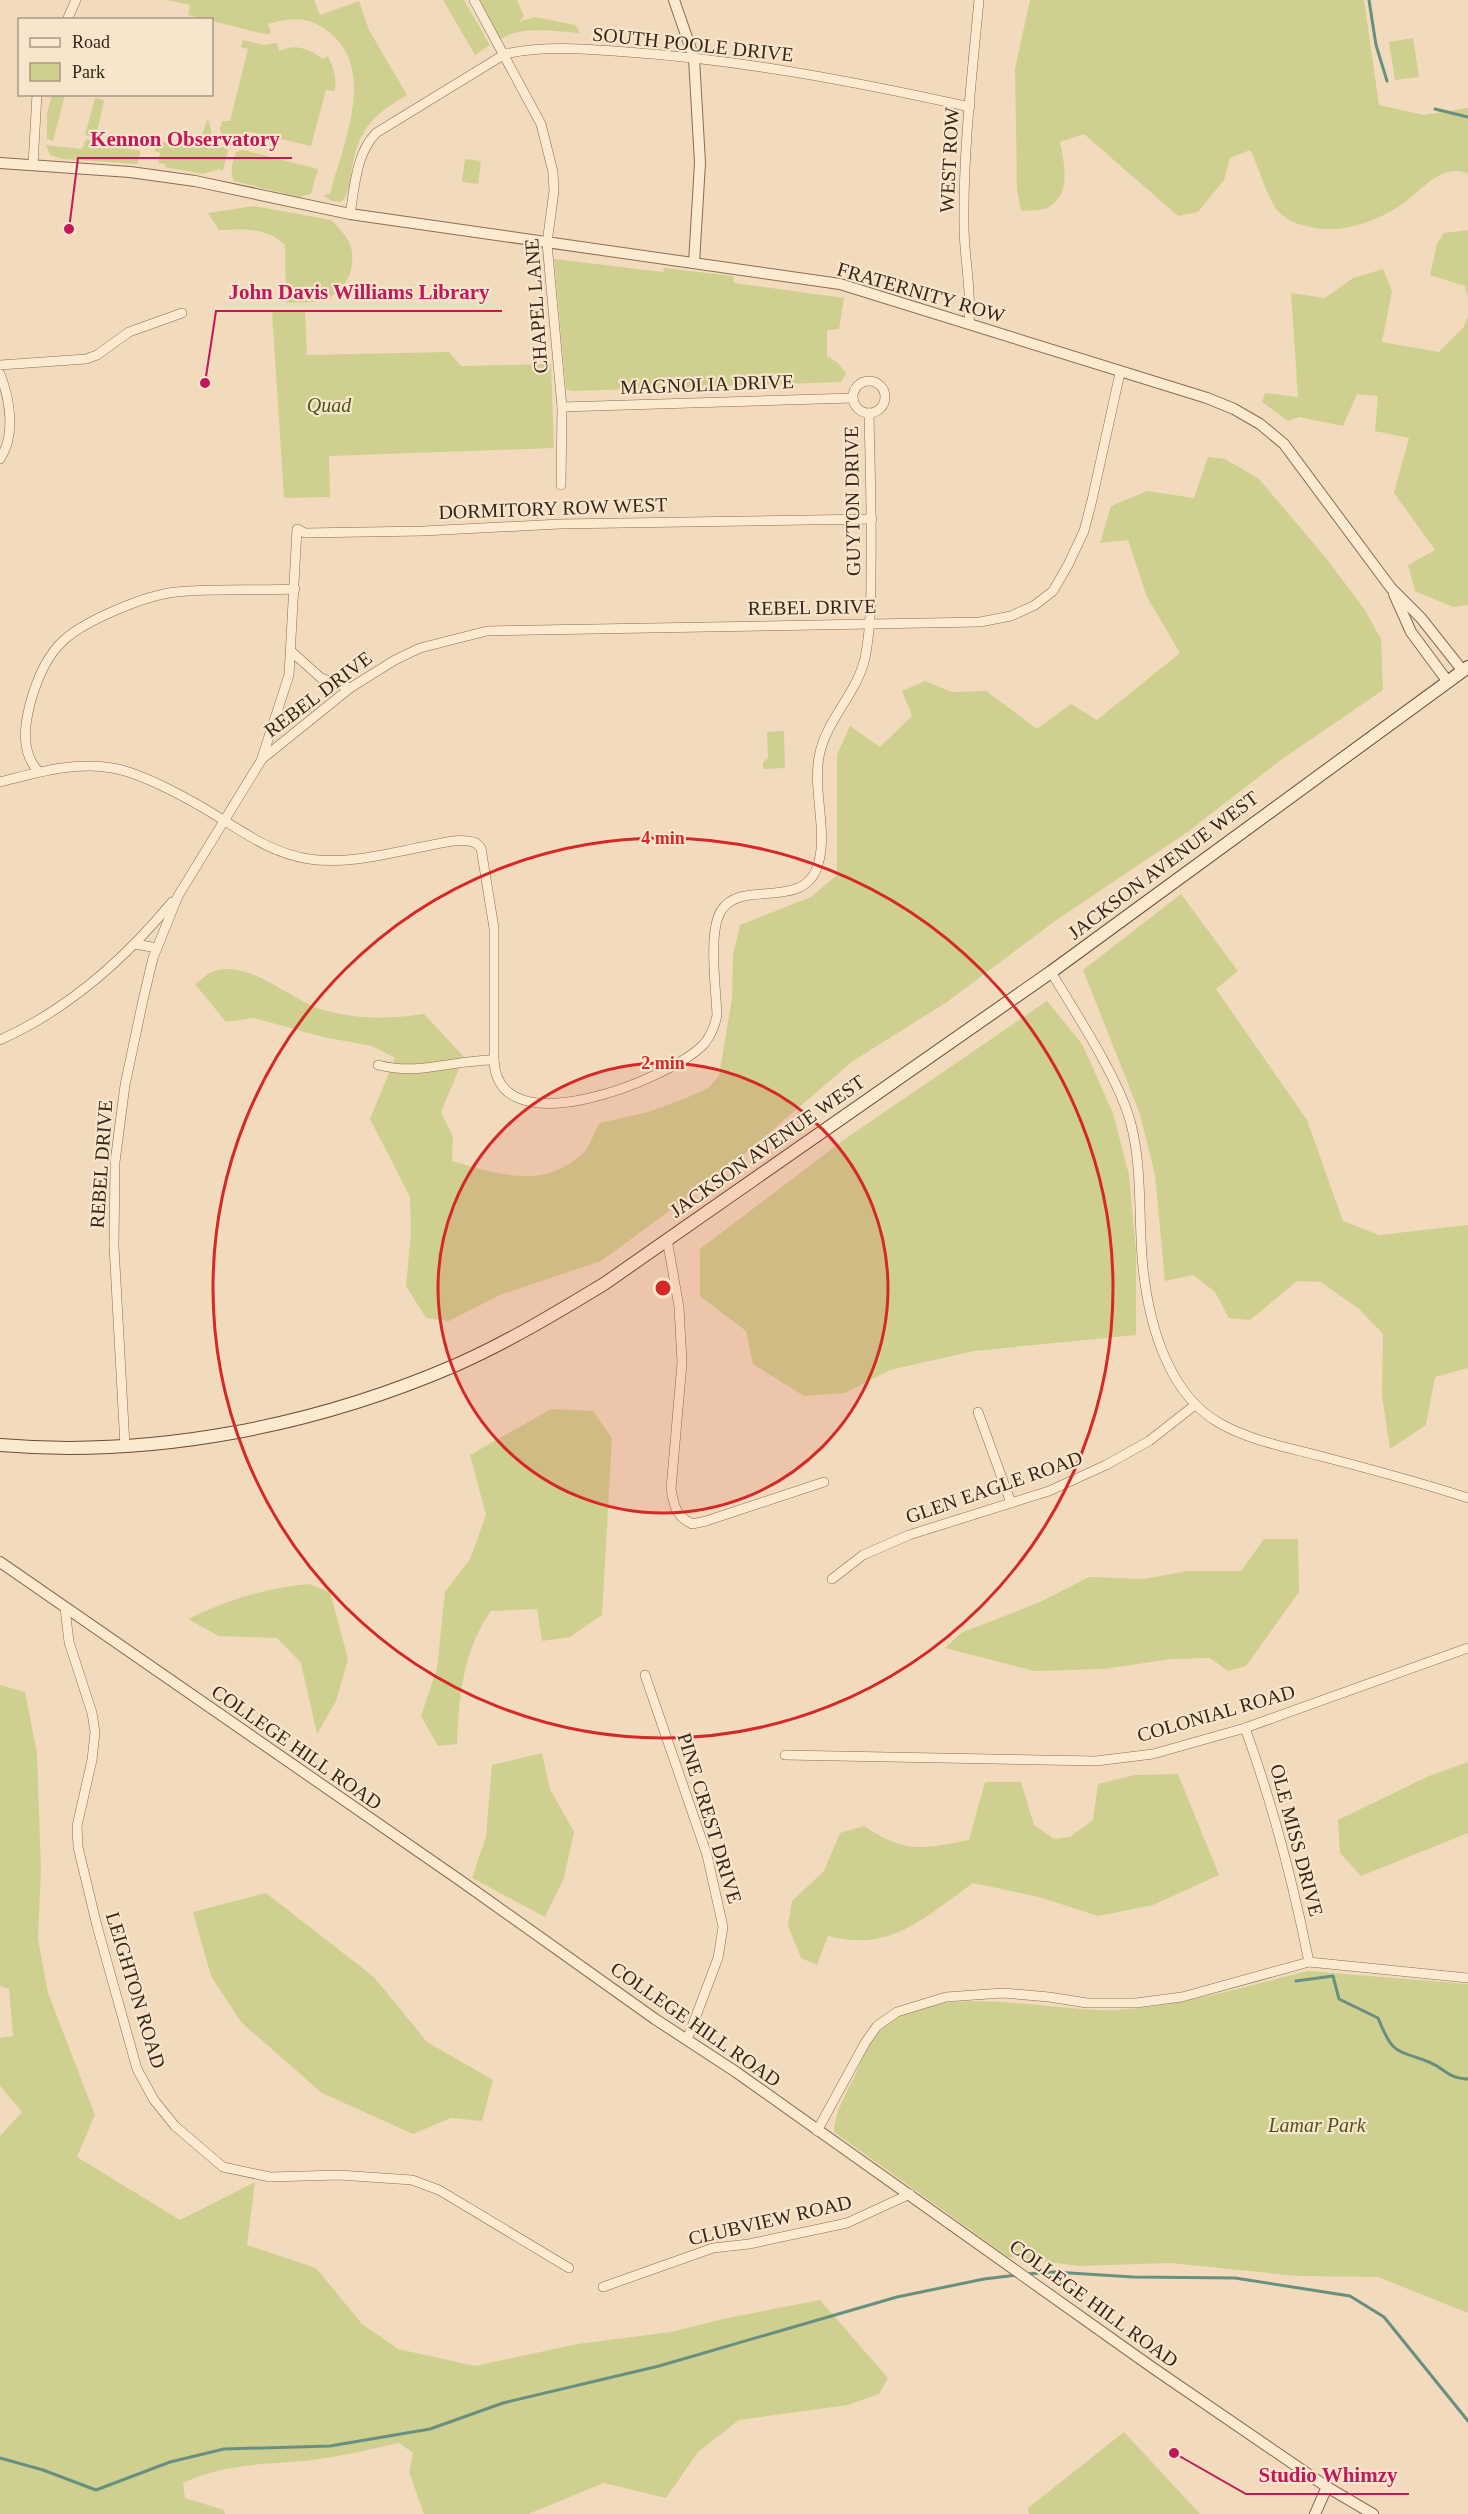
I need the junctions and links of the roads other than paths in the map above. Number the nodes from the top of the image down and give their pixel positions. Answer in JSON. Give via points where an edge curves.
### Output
{"nodes":[{"id":1,"x":76,"y":0,"type":"edge"},
{"id":2,"x":474,"y":0,"type":"edge"},
{"id":3,"x":674,"y":0,"type":"edge"},
{"id":4,"x":979,"y":0,"type":"edge"},
{"id":5,"x":68,"y":18,"type":"edge"},
{"id":6,"x":505,"y":54,"type":"junction"},
{"id":7,"x":694,"y":58,"type":"junction"},
{"id":8,"x":37,"y":96,"type":"edge"},
{"id":9,"x":970,"y":107,"type":"junction"},
{"id":10,"x":0,"y":163,"type":"edge"},
{"id":11,"x":33,"y":165,"type":"junction"},
{"id":12,"x":350,"y":214,"type":"junction"},
{"id":13,"x":547,"y":243,"type":"junction"},
{"id":14,"x":694,"y":263,"type":"junction"},
{"id":15,"x":182,"y":313,"type":"dead end"},
{"id":16,"x":969,"y":323,"type":"junction"},
{"id":17,"x":0,"y":365,"type":"edge"},
{"id":18,"x":1120,"y":372,"type":"junction"},
{"id":19,"x":0,"y":374,"type":"edge"},
{"id":20,"x":853,"y":398,"type":"junction"},
{"id":21,"x":562,"y":407,"type":"junction"},
{"id":22,"x":869,"y":413,"type":"junction"},
{"id":23,"x":0,"y":459,"type":"edge"},
{"id":24,"x":561,"y":485,"type":"dead end"},
{"id":25,"x":872,"y":519,"type":"junction"},
{"id":26,"x":1391,"y":588,"type":"junction"},
{"id":27,"x":295,"y":589,"type":"junction"},
{"id":28,"x":871,"y":624,"type":"junction"},
{"id":29,"x":292,"y":651,"type":"junction"},
{"id":30,"x":1465,"y":669,"type":"edge"},
{"id":31,"x":1448,"y":682,"type":"junction"},
{"id":32,"x":350,"y":688,"type":"junction"},
{"id":33,"x":262,"y":759,"type":"junction"},
{"id":34,"x":39,"y":772,"type":"junction"},
{"id":35,"x":0,"y":782,"type":"edge"},
{"id":36,"x":223,"y":820,"type":"junction"},
{"id":37,"x":178,"y":896,"type":"junction"},
{"id":38,"x":135,"y":944,"type":"junction"},
{"id":39,"x":157,"y":948,"type":"junction"},
{"id":40,"x":1051,"y":972,"type":"junction"},
{"id":41,"x":0,"y":1040,"type":"edge"},
{"id":42,"x":494,"y":1060,"type":"junction"},
{"id":43,"x":378,"y":1065,"type":"dead end"},
{"id":44,"x":668,"y":1239,"type":"junction"},
{"id":45,"x":1195,"y":1405,"type":"junction"},
{"id":46,"x":978,"y":1412,"type":"dead end"},
{"id":47,"x":0,"y":1445,"type":"edge"},
{"id":48,"x":125,"y":1446,"type":"junction"},
{"id":49,"x":824,"y":1482,"type":"dead end"},
{"id":50,"x":1468,"y":1498,"type":"edge"},
{"id":51,"x":1011,"y":1503,"type":"junction"},
{"id":52,"x":0,"y":1562,"type":"edge"},
{"id":53,"x":832,"y":1579,"type":"dead end"},
{"id":54,"x":65,"y":1608,"type":"junction"},
{"id":55,"x":1468,"y":1648,"type":"edge"},
{"id":56,"x":645,"y":1675,"type":"dead end"},
{"id":57,"x":1245,"y":1728,"type":"junction"},
{"id":58,"x":785,"y":1755,"type":"dead end"},
{"id":59,"x":1309,"y":1962,"type":"junction"},
{"id":60,"x":1468,"y":1978,"type":"edge"},
{"id":61,"x":687,"y":2040,"type":"junction"},
{"id":62,"x":818,"y":2131,"type":"junction"},
{"id":63,"x":910,"y":2194,"type":"junction"},
{"id":64,"x":569,"y":2268,"type":"dead end"},
{"id":65,"x":603,"y":2287,"type":"dead end"},
{"id":66,"x":1327,"y":2487,"type":"junction"},
{"id":67,"x":1315,"y":2514,"type":"edge"},
{"id":68,"x":1373,"y":2514,"type":"edge"}],
"edges":[{"from":1,"to":5,"type":"street"},
{"from":2,"to":6,"type":"street","name":"CHAPEL LANE"},
{"from":3,"to":7,"type":"street"},
{"from":4,"to":9,"type":"street","name":"WEST ROW"},
{"from":6,"to":7,"type":"street","name":"SOUTH POOLE DRIVE","via":[[521,50],[589,49]]},
{"from":6,"to":12,"type":"street","name":"SOUTH POOLE DRIVE","via":[[376,133],[365,145],[360,159]]},
{"from":6,"to":13,"type":"street","name":"CHAPEL LANE","via":[[541,124],[553,172]]},
{"from":7,"to":9,"type":"street","name":"SOUTH POOLE DRIVE","via":[[786,70]]},
{"from":7,"to":14,"type":"street","via":[[700,163]]},
{"from":8,"to":11,"type":"street"},
{"from":9,"to":16,"type":"street","name":"WEST ROW","via":[[963,226]]},
{"from":10,"to":11,"type":"street","name":"FRATERNITY ROW"},
{"from":11,"to":12,"type":"street","name":"FRATERNITY ROW","via":[[195,181]]},
{"from":12,"to":13,"type":"street","name":"FRATERNITY ROW"},
{"from":13,"to":14,"type":"street","name":"FRATERNITY ROW"},
{"from":13,"to":21,"type":"street","name":"CHAPEL LANE"},
{"from":14,"to":16,"type":"street","name":"FRATERNITY ROW","via":[[840,284]]},
{"from":15,"to":17,"type":"street","via":[[129,332],[86,359]]},
{"from":16,"to":18,"type":"street","name":"FRATERNITY ROW"},
{"from":18,"to":26,"type":"street","name":"FRATERNITY ROW","via":[[1207,398],[1260,424],[1284,444]]},
{"from":18,"to":28,"type":"street","name":"REBEL DRIVE","via":[[1084,531],[1053,591],[1035,605],[998,620]]},
{"from":19,"to":23,"type":"street","via":[[8,394],[10,421]]},
{"from":20,"to":21,"type":"street","name":"MAGNOLIA DRIVE"},
{"from":20,"to":22,"type":"street","name":"GUYTON DRIVE","via":[[856,407]]},
{"from":20,"to":22,"type":"street","name":"GUYTON DRIVE","via":[[861,383],[872,381],[881,386],[884,401],[879,410]]},
{"from":21,"to":24,"type":"street","name":"CHAPEL LANE"},
{"from":22,"to":25,"type":"street","name":"GUYTON DRIVE"},
{"from":25,"to":27,"type":"street","name":"DORMITORY ROW WEST","via":[[560,524],[423,531],[305,533],[297,529]]},
{"from":25,"to":28,"type":"street","name":"GUYTON DRIVE"},
{"from":26,"to":30,"type":"street","name":"FRATERNITY ROW"},
{"from":26,"to":31,"type":"street","name":"FRATERNITY ROW","via":[[1411,632]]},
{"from":27,"to":29,"type":"street","name":"DORMITORY ROW WEST"},
{"from":27,"to":34,"type":"street","via":[[176,592],[137,600],[64,640],[45,665],[25,730],[29,760]]},
{"from":28,"to":32,"type":"street","name":"REBEL DRIVE","via":[[487,632],[420,648]]},
{"from":28,"to":42,"type":"street","name":"GUYTON DRIVE","via":[[861,669],[819,757],[819,861],[805,883],[794,890],[741,896],[730,900],[720,911],[715,927],[717,1015],[714,1029],[702,1046],[688,1058],[621,1090],[565,1103],[512,1097],[494,1073]]},
{"from":29,"to":32,"type":"street","via":[[321,678]]},
{"from":29,"to":33,"type":"street","name":"DORMITORY ROW WEST","via":[[290,675]]},
{"from":30,"to":31,"type":"main road","name":"JACKSON AVENUE WEST"},
{"from":31,"to":40,"type":"main road","name":"JACKSON AVENUE WEST"},
{"from":32,"to":33,"type":"street","name":"REBEL DRIVE"},
{"from":33,"to":36,"type":"street","name":"REBEL DRIVE"},
{"from":34,"to":35,"type":"street"},
{"from":34,"to":36,"type":"street","via":[[80,766],[112,768],[142,777]]},
{"from":36,"to":37,"type":"street","name":"REBEL DRIVE"},
{"from":36,"to":42,"type":"street","name":"GUYTON DRIVE","via":[[265,846],[292,857],[324,861],[453,842],[476,843],[481,848],[494,928]]},
{"from":37,"to":38,"type":"street"},
{"from":37,"to":39,"type":"street","name":"REBEL DRIVE"},
{"from":38,"to":39,"type":"street"},
{"from":38,"to":41,"type":"street","via":[[93,983],[53,1012]]},
{"from":39,"to":48,"type":"street","name":"REBEL DRIVE","via":[[127,1073],[115,1162],[114,1246]]},
{"from":40,"to":44,"type":"main road","name":"JACKSON AVENUE WEST"},
{"from":40,"to":45,"type":"street","via":[[1111,1077],[1131,1122],[1139,1168],[1143,1269],[1153,1317],[1167,1362]]},
{"from":42,"to":43,"type":"street","via":[[468,1060],[425,1070]]},
{"from":44,"to":48,"type":"main road","name":"JACKSON AVENUE WEST","via":[[528,1330],[404,1387],[273,1424],[201,1438]]},
{"from":44,"to":49,"type":"street","via":[[679,1307],[682,1363],[671,1489],[681,1519],[692,1524]]},
{"from":45,"to":50,"type":"street","via":[[1253,1439]]},
{"from":45,"to":51,"type":"street","name":"GLEN EAGLE ROAD","via":[[1149,1441],[1106,1465],[1050,1491]]},
{"from":46,"to":51,"type":"street"},
{"from":47,"to":48,"type":"main road","name":"JACKSON AVENUE WEST"},
{"from":51,"to":53,"type":"street","name":"GLEN EAGLE ROAD","via":[[909,1535],[863,1556]]},
{"from":52,"to":54,"type":"street","name":"COLLEGE HILL ROAD"},
{"from":54,"to":61,"type":"street","name":"COLLEGE HILL ROAD"},
{"from":54,"to":64,"type":"street","name":"LEIGHTON ROAD","via":[[69,1642],[92,1713],[94,1732],[92,1760],[78,1820],[78,1847],[137,2069],[154,2100],[175,2126],[223,2167],[270,2177],[339,2175],[412,2180],[439,2190]]},
{"from":55,"to":57,"type":"street","name":"COLONIAL ROAD"},
{"from":56,"to":61,"type":"street","name":"PINE CREST DRIVE","via":[[707,1855],[723,1927],[718,1958]]},
{"from":57,"to":58,"type":"street","name":"COLONIAL ROAD","via":[[1154,1754],[1096,1761]]},
{"from":57,"to":59,"type":"street","name":"OLE MISS DRIVE","via":[[1295,1890]]},
{"from":59,"to":60,"type":"street"},
{"from":59,"to":62,"type":"street","via":[[1182,1996],[1136,2003],[1087,2003],[1003,1994],[946,1997],[917,2005],[897,2012],[877,2026]]},
{"from":61,"to":62,"type":"street","name":"COLLEGE HILL ROAD"},
{"from":62,"to":63,"type":"street","name":"COLLEGE HILL ROAD"},
{"from":63,"to":65,"type":"street","name":"CLUBVIEW ROAD","via":[[847,2223],[778,2239],[713,2248]]},
{"from":63,"to":66,"type":"street","name":"COLLEGE HILL ROAD"},
{"from":66,"to":67,"type":"street"},
{"from":66,"to":68,"type":"street","name":"COLLEGE HILL ROAD"}]}
